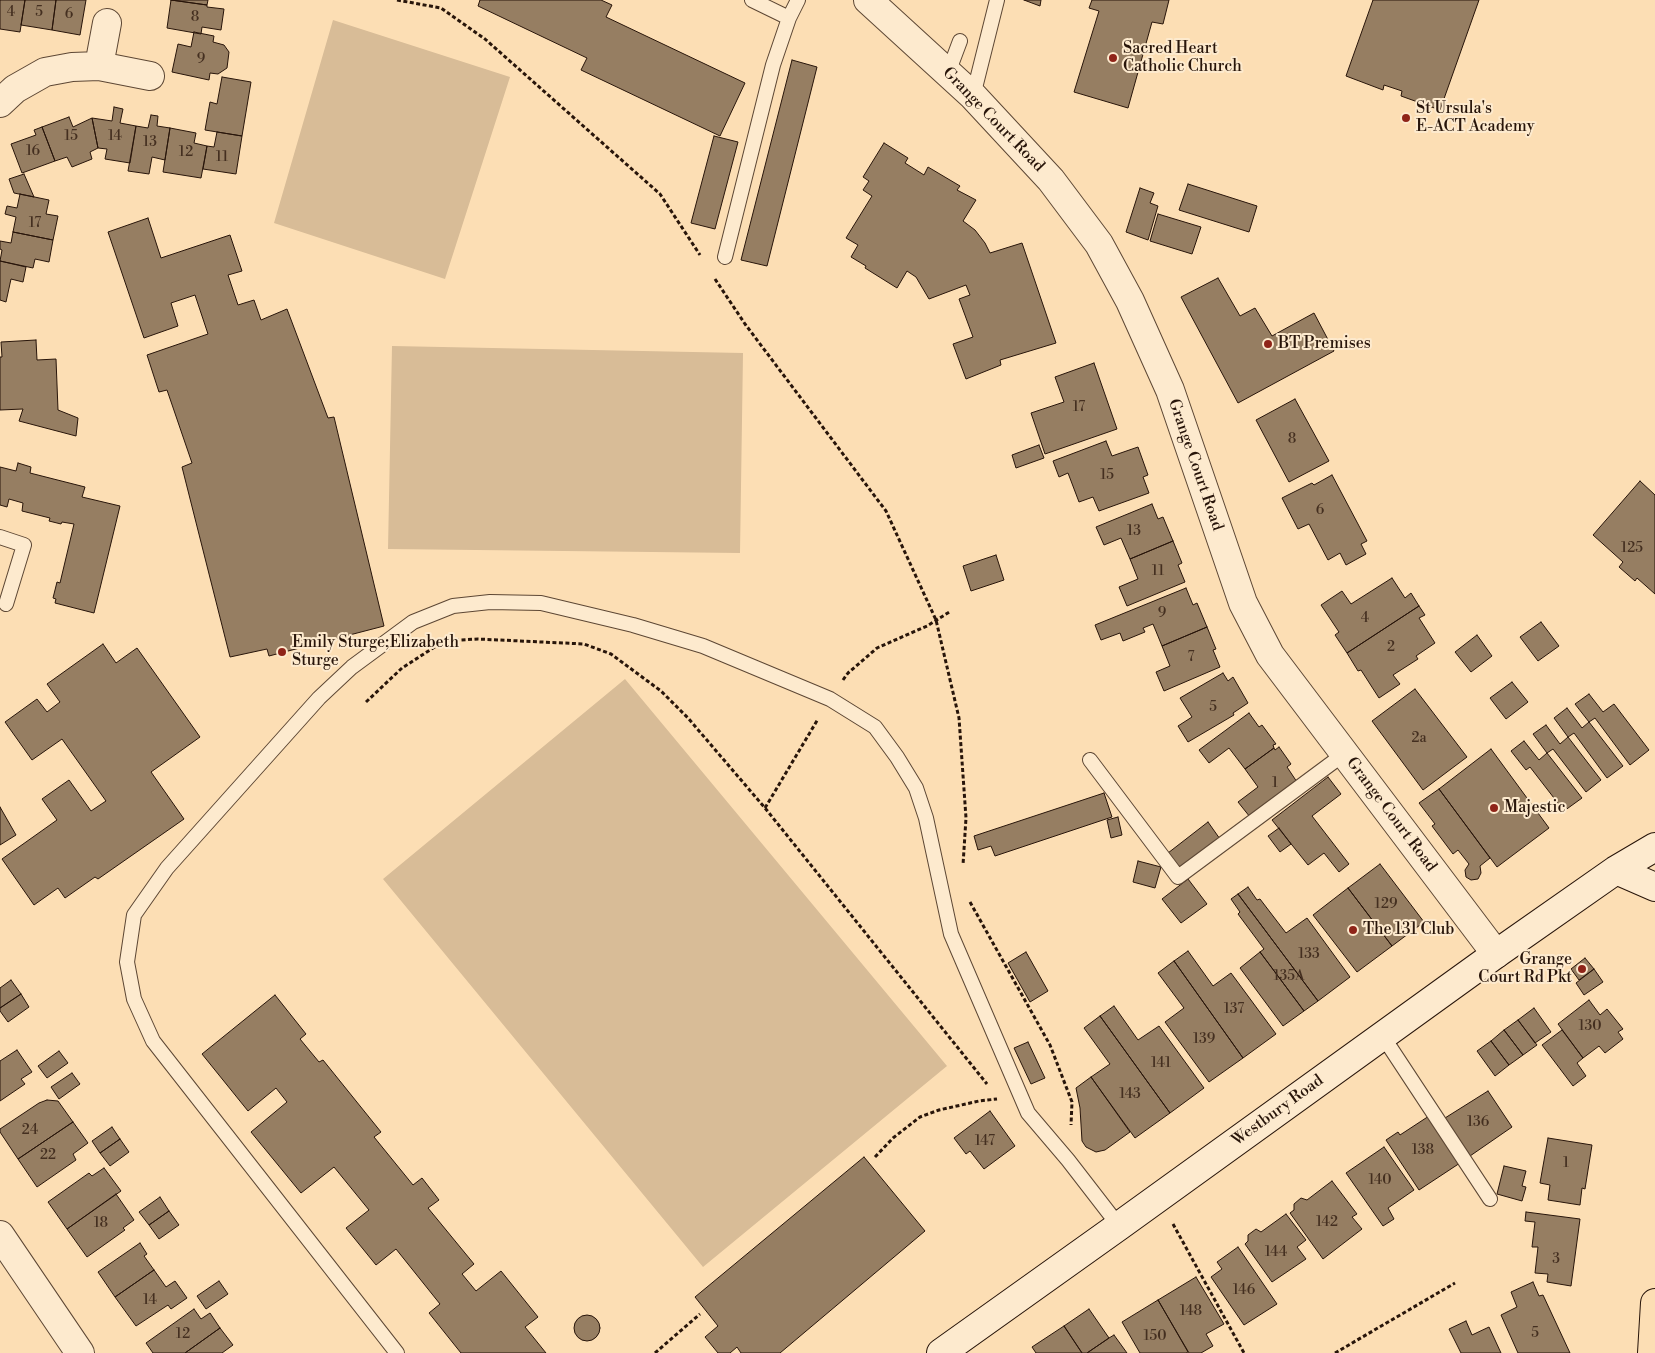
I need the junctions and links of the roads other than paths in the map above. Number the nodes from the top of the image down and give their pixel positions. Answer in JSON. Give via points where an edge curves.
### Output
{"nodes":[{"id":1,"x":752,"y":0,"type":"edge"},
{"id":2,"x":798,"y":0,"type":"edge"},
{"id":3,"x":868,"y":0,"type":"edge"},
{"id":4,"x":997,"y":0,"type":"edge"},
{"id":5,"x":789,"y":18,"type":"junction"},
{"id":6,"x":106,"y":23,"type":"dead end"},
{"id":7,"x":960,"y":42,"type":"dead end"},
{"id":8,"x":100,"y":66,"type":"junction"},
{"id":9,"x":948,"y":73,"type":"junction"},
{"id":10,"x":150,"y":76,"type":"dead end"},
{"id":11,"x":973,"y":96,"type":"junction"},
{"id":12,"x":0,"y":103,"type":"edge"},
{"id":13,"x":725,"y":257,"type":"dead end"},
{"id":14,"x":0,"y":537,"type":"edge"},
{"id":15,"x":6,"y":604,"type":"dead end"},
{"id":16,"x":1344,"y":754,"type":"junction"},
{"id":17,"x":1090,"y":760,"type":"dead end"},
{"id":18,"x":1655,"y":847,"type":"edge"},
{"id":19,"x":1616,"y":870,"type":"junction"},
{"id":20,"x":1655,"y":887,"type":"edge"},
{"id":21,"x":1496,"y":954,"type":"junction"},
{"id":22,"x":1382,"y":1035,"type":"junction"},
{"id":23,"x":1490,"y":1199,"type":"dead end"},
{"id":24,"x":1119,"y":1226,"type":"junction"},
{"id":25,"x":0,"y":1235,"type":"edge"},
{"id":26,"x":1655,"y":1303,"type":"edge"},
{"id":27,"x":80,"y":1353,"type":"edge"},
{"id":28,"x":397,"y":1353,"type":"edge"},
{"id":29,"x":941,"y":1353,"type":"edge"},
{"id":30,"x":1652,"y":1353,"type":"edge"}],
"edges":[{"from":1,"to":5,"type":"lane"},
{"from":2,"to":5,"type":"lane"},
{"from":3,"to":9,"type":"street","name":"Grange Court Road"},
{"from":4,"to":11,"type":"lane"},
{"from":5,"to":13,"type":"lane","via":[[773,66]]},
{"from":6,"to":8,"type":"street"},
{"from":7,"to":9,"type":"lane"},
{"from":8,"to":10,"type":"street"},
{"from":8,"to":12,"type":"street","via":[[46,72],[15,89]]},
{"from":9,"to":11,"type":"street","name":"Grange Court Road"},
{"from":11,"to":16,"type":"street","name":"Grange Court Road","via":[[1050,180],[1099,244],[1130,301],[1170,390],[1243,603],[1270,655]]},
{"from":14,"to":15,"type":"lane","via":[[24,545]]},
{"from":16,"to":17,"type":"lane","via":[[1178,877]]},
{"from":16,"to":21,"type":"street","name":"Grange Court Road"},
{"from":18,"to":19,"type":"street","name":"Westbury Road"},
{"from":19,"to":20,"type":"street"},
{"from":19,"to":21,"type":"street","name":"Westbury Road"},
{"from":21,"to":22,"type":"street","name":"Westbury Road"},
{"from":22,"to":23,"type":"lane"},
{"from":22,"to":24,"type":"street","name":"Westbury Road"},
{"from":24,"to":28,"type":"lane","via":[[1028,1113],[952,934],[926,818],[916,788],[875,727],[830,699],[703,646],[633,625],[541,603],[490,602],[453,606],[413,622],[359,662],[319,698],[167,868],[134,915],[127,962],[134,999],[154,1041]]},
{"from":24,"to":29,"type":"street","name":"Westbury Road"},
{"from":25,"to":27,"type":"street"},
{"from":26,"to":30,"type":"main road"}]}
